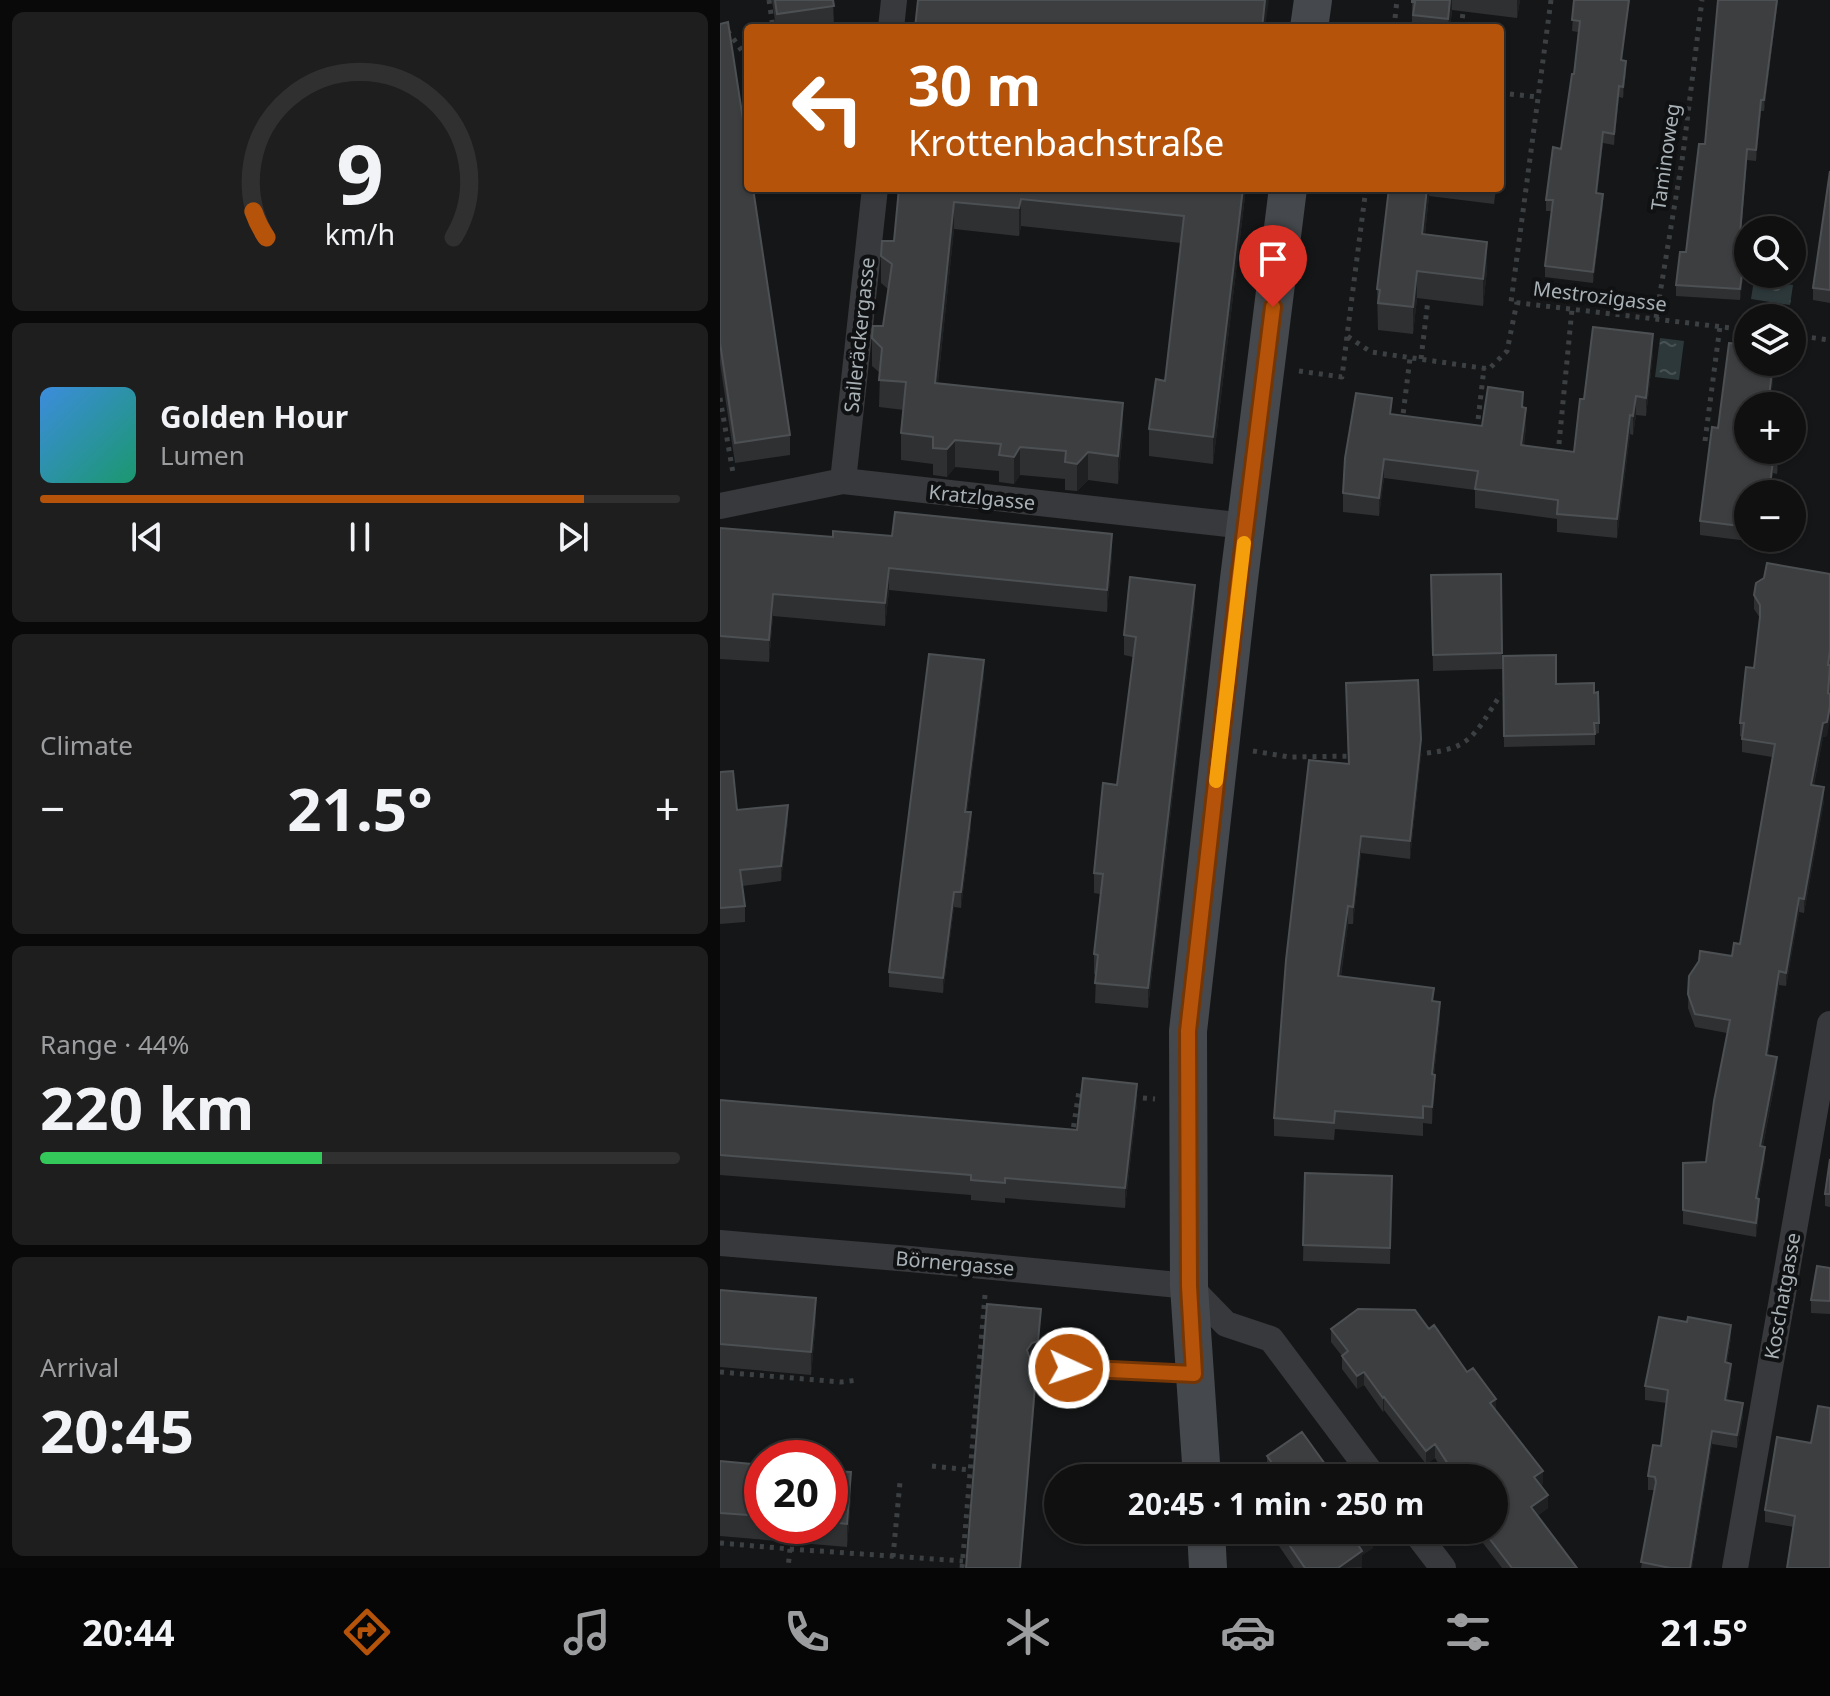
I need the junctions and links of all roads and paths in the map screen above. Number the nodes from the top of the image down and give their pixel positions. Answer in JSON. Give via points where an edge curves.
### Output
{"nodes":[{"id":1,"x":769,"y":0,"type":"edge"},
{"id":2,"x":894,"y":0,"type":"edge"},
{"id":3,"x":1313,"y":0,"type":"edge"},
{"id":4,"x":1397,"y":0,"type":"edge"},
{"id":5,"x":1551,"y":0,"type":"edge"},
{"id":6,"x":1702,"y":0,"type":"edge"},
{"id":7,"x":1463,"y":13,"type":"dead end"},
{"id":8,"x":772,"y":24,"type":"edge"},
{"id":9,"x":891,"y":24,"type":"edge"},
{"id":10,"x":1310,"y":24,"type":"edge"},
{"id":11,"x":1394,"y":24,"type":"edge"},
{"id":12,"x":1462,"y":24,"type":"edge"},
{"id":13,"x":720,"y":27,"type":"edge"},
{"id":14,"x":744,"y":54,"type":"edge"},
{"id":15,"x":1504,"y":93,"type":"edge"},
{"id":16,"x":1538,"y":97,"type":"junction"},
{"id":17,"x":875,"y":192,"type":"edge"},
{"id":18,"x":1288,"y":192,"type":"edge"},
{"id":19,"x":1365,"y":192,"type":"edge"},
{"id":20,"x":1428,"y":300,"type":"edge"},
{"id":21,"x":1517,"y":302,"type":"junction"},
{"id":22,"x":1572,"y":309,"type":"junction"},
{"id":23,"x":1656,"y":318,"type":"junction"},
{"id":24,"x":1720,"y":326,"type":"junction"},
{"id":25,"x":1734,"y":328,"type":"edge"},
{"id":26,"x":1347,"y":336,"type":"junction"},
{"id":27,"x":1806,"y":337,"type":"edge"},
{"id":28,"x":1830,"y":340,"type":"edge"},
{"id":29,"x":1410,"y":358,"type":"junction"},
{"id":30,"x":1421,"y":359,"type":"junction"},
{"id":31,"x":1484,"y":368,"type":"junction"},
{"id":32,"x":1333,"y":375,"type":"dead end"},
{"id":33,"x":720,"y":398,"type":"edge"},
{"id":34,"x":1401,"y":436,"type":"edge"},
{"id":35,"x":1705,"y":441,"type":"dead end"},
{"id":36,"x":1476,"y":442,"type":"edge"},
{"id":37,"x":1557,"y":463,"type":"edge"},
{"id":38,"x":843,"y":481,"type":"junction"},
{"id":39,"x":730,"y":504,"type":"edge"},
{"id":40,"x":1246,"y":526,"type":"junction"},
{"id":41,"x":1501,"y":694,"type":"edge"},
{"id":42,"x":1220,"y":745,"type":"junction"},
{"id":43,"x":1413,"y":754,"type":"edge"},
{"id":44,"x":1361,"y":756,"type":"edge"},
{"id":45,"x":1830,"y":1024,"type":"edge"},
{"id":46,"x":1093,"y":1093,"type":"edge"},
{"id":47,"x":1121,"y":1096,"type":"edge"},
{"id":48,"x":1187,"y":1102,"type":"junction"},
{"id":49,"x":1071,"y":1144,"type":"edge"},
{"id":50,"x":720,"y":1243,"type":"edge"},
{"id":51,"x":988,"y":1266,"type":"junction"},
{"id":52,"x":1189,"y":1286,"type":"junction"},
{"id":53,"x":1037,"y":1367,"type":"edge"},
{"id":54,"x":720,"y":1372,"type":"edge"},
{"id":55,"x":1194,"y":1374,"type":"junction"},
{"id":56,"x":859,"y":1380,"type":"dead end"},
{"id":57,"x":1201,"y":1464,"type":"edge"},
{"id":58,"x":1365,"y":1464,"type":"edge"},
{"id":59,"x":932,"y":1466,"type":"dead end"},
{"id":60,"x":970,"y":1470,"type":"junction"},
{"id":61,"x":900,"y":1482,"type":"dead end"},
{"id":62,"x":720,"y":1543,"type":"edge"},
{"id":63,"x":1207,"y":1544,"type":"edge"},
{"id":64,"x":1425,"y":1544,"type":"edge"},
{"id":65,"x":790,"y":1549,"type":"junction"},
{"id":66,"x":893,"y":1557,"type":"junction"},
{"id":67,"x":963,"y":1565,"type":"edge"},
{"id":68,"x":788,"y":1568,"type":"edge"},
{"id":69,"x":1208,"y":1568,"type":"edge"},
{"id":70,"x":1443,"y":1568,"type":"edge"},
{"id":71,"x":1735,"y":1568,"type":"edge"}],
"edges":[{"from":1,"to":8,"type":"path"},
{"from":2,"to":9,"type":"street"},
{"from":3,"to":10,"type":"main road"},
{"from":4,"to":11,"type":"path"},
{"from":5,"to":16,"type":"path","name":"Mestrozigasse"},
{"from":6,"to":23,"type":"path","name":"Taminoweg"},
{"from":7,"to":12,"type":"path"},
{"from":13,"to":14,"type":"path"},
{"from":15,"to":16,"type":"path"},
{"from":16,"to":21,"type":"path","name":"Mestrozigasse","via":[[1511,302]]},
{"from":17,"to":38,"type":"street","name":"Saileräckergasse"},
{"from":18,"to":40,"type":"main road"},
{"from":19,"to":26,"type":"path"},
{"from":20,"to":30,"type":"path"},
{"from":21,"to":22,"type":"path","name":"Mestrozigasse"},
{"from":21,"to":31,"type":"path","via":[[1507,351]]},
{"from":22,"to":23,"type":"path","name":"Mestrozigasse"},
{"from":22,"to":37,"type":"path"},
{"from":23,"to":24,"type":"path","name":"Mestrozigasse"},
{"from":24,"to":25,"type":"path","name":"Mestrozigasse"},
{"from":24,"to":35,"type":"path"},
{"from":26,"to":29,"type":"path","via":[[1371,352]]},
{"from":26,"to":32,"type":"path","via":[[1342,377]]},
{"from":27,"to":28,"type":"path"},
{"from":29,"to":30,"type":"path"},
{"from":29,"to":34,"type":"path"},
{"from":30,"to":31,"type":"path"},
{"from":31,"to":36,"type":"path"},
{"from":33,"to":39,"type":"path"},
{"from":38,"to":39,"type":"street","name":"Kratzlgasse"},
{"from":38,"to":40,"type":"street","name":"Kratzlgasse"},
{"from":40,"to":42,"type":"main road"},
{"from":41,"to":43,"type":"path","via":[[1466,743]]},
{"from":42,"to":44,"type":"path","via":[[1289,757]]},
{"from":42,"to":48,"type":"main road","via":[[1188,1031]]},
{"from":45,"to":71,"type":"street","name":"Koschatgasse"},
{"from":46,"to":49,"type":"path","via":[[1079,1091]]},
{"from":47,"to":48,"type":"path"},
{"from":48,"to":52,"type":"main road"},
{"from":50,"to":51,"type":"street","name":"Börnergasse"},
{"from":51,"to":52,"type":"street","name":"Börnergasse"},
{"from":51,"to":60,"type":"path"},
{"from":52,"to":55,"type":"main road"},
{"from":52,"to":58,"type":"street","via":[[1226,1324],[1271,1339]]},
{"from":53,"to":55,"type":"lane"},
{"from":54,"to":56,"type":"path"},
{"from":55,"to":57,"type":"main road"},
{"from":59,"to":60,"type":"path"},
{"from":60,"to":67,"type":"path"},
{"from":61,"to":66,"type":"path"},
{"from":62,"to":65,"type":"path"},
{"from":63,"to":69,"type":"main road"},
{"from":64,"to":70,"type":"street"},
{"from":65,"to":66,"type":"path"},
{"from":65,"to":68,"type":"path"},
{"from":66,"to":67,"type":"path"}]}
